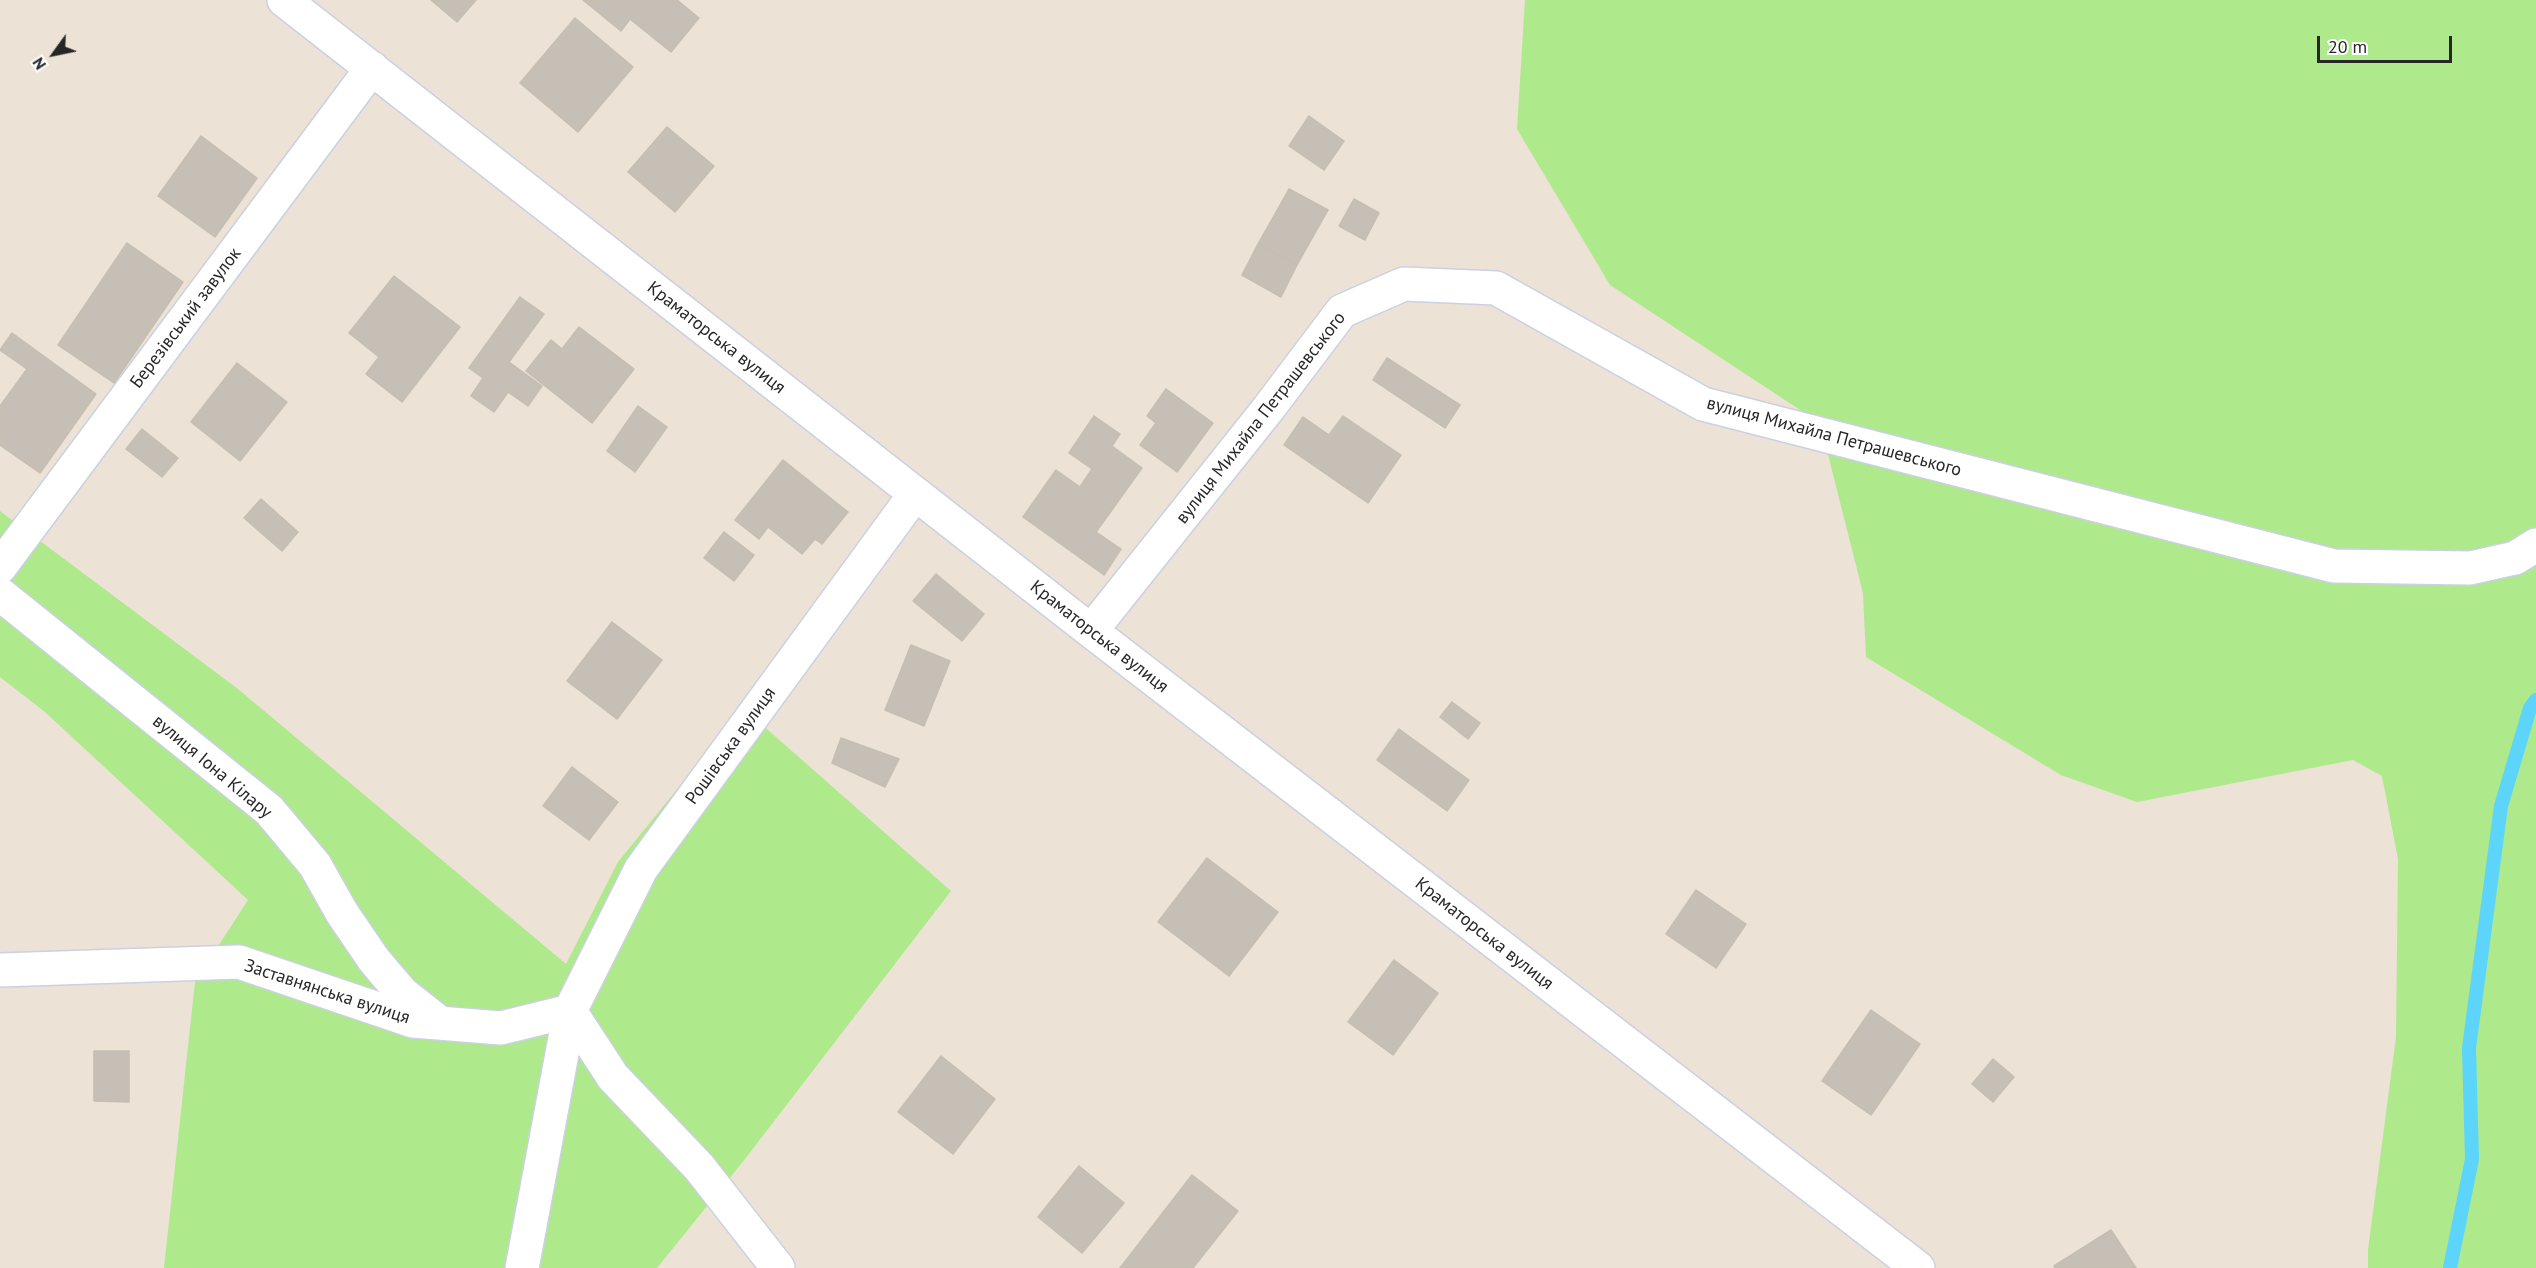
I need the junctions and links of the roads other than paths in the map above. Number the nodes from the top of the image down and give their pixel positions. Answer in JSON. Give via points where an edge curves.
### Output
{"nodes":[{"id":1,"x":284,"y":0,"type":"edge"},
{"id":2,"x":372,"y":68,"type":"junction"},
{"id":3,"x":915,"y":494,"type":"junction"},
{"id":4,"x":2536,"y":545,"type":"edge"},
{"id":5,"x":0,"y":567,"type":"edge"},
{"id":6,"x":0,"y":594,"type":"edge"},
{"id":7,"x":1091,"y":631,"type":"junction"},
{"id":8,"x":0,"y":970,"type":"edge"},
{"id":9,"x":570,"y":1011,"type":"junction"},
{"id":10,"x":440,"y":1023,"type":"junction"},
{"id":11,"x":522,"y":1268,"type":"edge"},
{"id":12,"x":778,"y":1268,"type":"edge"},
{"id":13,"x":1918,"y":1268,"type":"edge"}],
"edges":[{"from":1,"to":2,"type":"street","name":"Краматорська вулиця"},
{"from":2,"to":3,"type":"street","name":"Краматорська вулиця"},
{"from":2,"to":5,"type":"street","name":"Березівський завулок"},
{"from":3,"to":7,"type":"street","name":"Краматорська вулиця"},
{"from":3,"to":9,"type":"street","name":"Рошівська вулиця","via":[[641,869]]},
{"from":4,"to":7,"type":"street","name":"вулиця Михайла Петрашевського","via":[[2515,558],[2470,568],[2334,566],[1702,404],[1496,288],[1404,284],[1342,311]]},
{"from":6,"to":10,"type":"street","name":"вулиця Іона Кілару","via":[[268,810],[315,865],[374,960],[402,993]]},
{"from":7,"to":13,"type":"street","name":"Краматорська вулиця"},
{"from":8,"to":10,"type":"street","name":"Заставнянська вулиця","via":[[239,962],[413,1021]]},
{"from":9,"to":10,"type":"street","name":"Заставнянська вулиця","via":[[501,1028]]},
{"from":9,"to":11,"type":"street"},
{"from":9,"to":12,"type":"street","via":[[614,1077],[699,1167]]}]}
